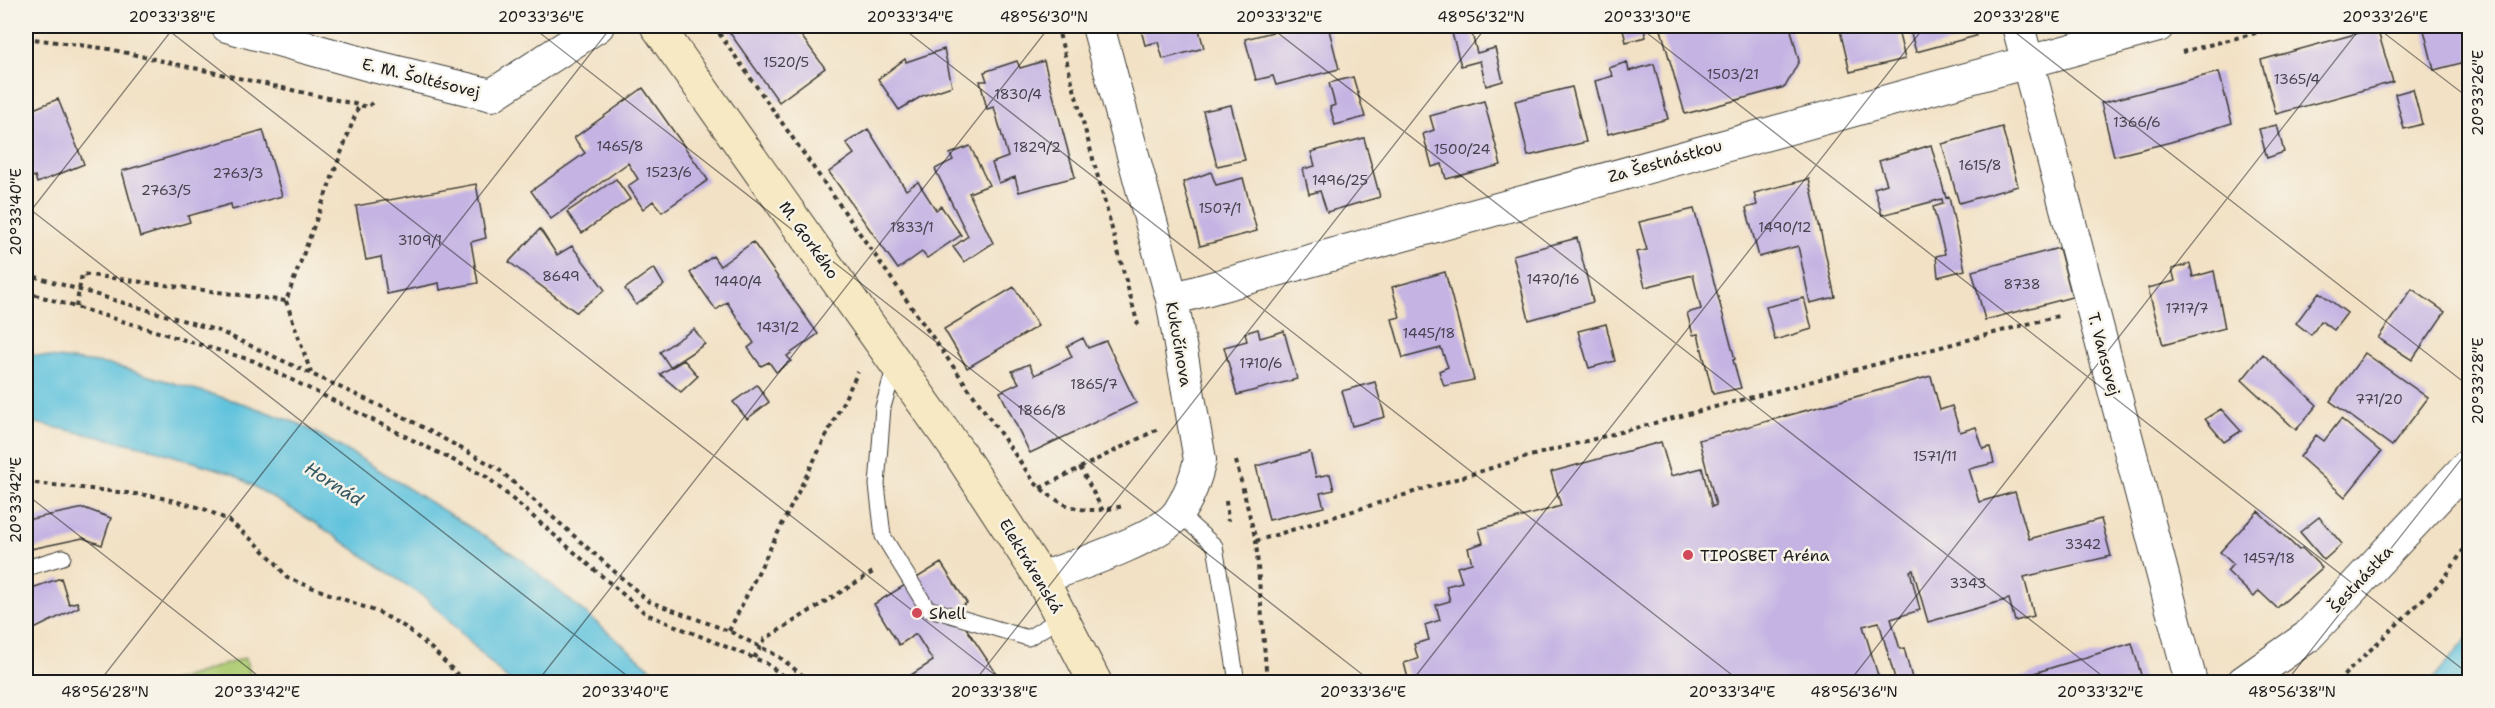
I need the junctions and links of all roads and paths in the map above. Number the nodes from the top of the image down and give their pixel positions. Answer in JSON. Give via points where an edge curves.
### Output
{"nodes":[{"id":1,"x":227,"y":26,"type":"edge"},
{"id":2,"x":598,"y":26,"type":"edge"},
{"id":3,"x":657,"y":26,"type":"edge"},
{"id":4,"x":714,"y":26,"type":"edge"},
{"id":5,"x":1057,"y":26,"type":"edge"},
{"id":6,"x":1098,"y":26,"type":"edge"},
{"id":7,"x":2018,"y":26,"type":"edge"},
{"id":8,"x":2158,"y":26,"type":"edge"},
{"id":9,"x":2283,"y":26,"type":"edge"},
{"id":10,"x":2171,"y":55,"type":"dead end"},
{"id":11,"x":2026,"y":61,"type":"junction"},
{"id":12,"x":358,"y":105,"type":"dead end"},
{"id":13,"x":26,"y":274,"type":"edge"},
{"id":14,"x":79,"y":290,"type":"junction"},
{"id":15,"x":26,"y":292,"type":"edge"},
{"id":16,"x":1172,"y":299,"type":"junction"},
{"id":17,"x":286,"y":301,"type":"junction"},
{"id":18,"x":76,"y":307,"type":"junction"},
{"id":19,"x":2066,"y":314,"type":"dead end"},
{"id":20,"x":1139,"y":326,"type":"dead end"},
{"id":21,"x":896,"y":363,"type":"junction"},
{"id":22,"x":859,"y":372,"type":"dead end"},
{"id":23,"x":311,"y":374,"type":"junction"},
{"id":24,"x":1161,"y":427,"type":"dead end"},
{"id":25,"x":1234,"y":453,"type":"dead end"},
{"id":26,"x":960,"y":454,"type":"joint"},
{"id":27,"x":2469,"y":463,"type":"edge"},
{"id":28,"x":1080,"y":467,"type":"junction"},
{"id":29,"x":26,"y":482,"type":"edge"},
{"id":30,"x":1040,"y":488,"type":"junction"},
{"id":31,"x":1128,"y":505,"type":"dead end"},
{"id":32,"x":1103,"y":511,"type":"junction"},
{"id":33,"x":1178,"y":513,"type":"junction"},
{"id":34,"x":2469,"y":540,"type":"edge"},
{"id":35,"x":1256,"y":541,"type":"junction"},
{"id":36,"x":63,"y":557,"type":"dead end"},
{"id":37,"x":896,"y":558,"type":"junction"},
{"id":38,"x":26,"y":568,"type":"edge"},
{"id":39,"x":1041,"y":578,"type":"junction"},
{"id":40,"x":1062,"y":617,"type":"junction"},
{"id":41,"x":729,"y":631,"type":"junction"},
{"id":42,"x":760,"y":647,"type":"junction"},
{"id":43,"x":754,"y":658,"type":"junction"},
{"id":44,"x":465,"y":682,"type":"edge"},
{"id":45,"x":791,"y":682,"type":"edge"},
{"id":46,"x":811,"y":682,"type":"edge"},
{"id":47,"x":1095,"y":682,"type":"edge"},
{"id":48,"x":1237,"y":682,"type":"edge"},
{"id":49,"x":1267,"y":682,"type":"edge"},
{"id":50,"x":2191,"y":682,"type":"edge"},
{"id":51,"x":2243,"y":682,"type":"edge"},
{"id":52,"x":2337,"y":682,"type":"edge"}],
"edges":[{"from":1,"to":2,"type":"street","name":"E. M. Šoltésovej","via":[[492,95]]},
{"from":3,"to":21,"type":"main road","name":"M. Gorkého"},
{"from":4,"to":30,"type":"path"},
{"from":5,"to":20,"type":"path"},
{"from":6,"to":16,"type":"street","name":"Kukučínova"},
{"from":7,"to":11,"type":"street","name":"T. Vansovej"},
{"from":8,"to":11,"type":"street","name":"Za Šestnástkou"},
{"from":9,"to":10,"type":"path"},
{"from":11,"to":16,"type":"street","name":"Za Šestnástkou"},
{"from":11,"to":50,"type":"street","name":"T. Vansovej"},
{"from":12,"to":17,"type":"path"},
{"from":13,"to":14,"type":"path"},
{"from":14,"to":17,"type":"path","via":[[82,273]]},
{"from":14,"to":18,"type":"path"},
{"from":14,"to":23,"type":"path","via":[[219,330]]},
{"from":15,"to":18,"type":"path"},
{"from":16,"to":33,"type":"street","name":"Kukučínova","via":[[1200,460]]},
{"from":17,"to":23,"type":"path"},
{"from":18,"to":43,"type":"path","via":[[254,361],[486,477],[646,614]]},
{"from":19,"to":35,"type":"path","via":[[1530,456]]},
{"from":21,"to":26,"type":"main road","name":"M. Gorkého"},
{"from":21,"to":37,"type":"lane","via":[[883,407],[877,485],[883,536]]},
{"from":22,"to":41,"type":"path"},
{"from":23,"to":41,"type":"path","via":[[406,418],[497,468],[648,601]]},
{"from":24,"to":28,"type":"path"},
{"from":25,"to":35,"type":"path"},
{"from":26,"to":39,"type":"main road","name":"Elektrárenská"},
{"from":27,"to":51,"type":"street","name":"Šestnástka","via":[[2307,637]]},
{"from":28,"to":30,"type":"path"},
{"from":28,"to":32,"type":"path"},
{"from":29,"to":44,"type":"path","via":[[154,496],[220,516],[258,544],[287,578],[380,613],[405,627]]},
{"from":30,"to":32,"type":"path","via":[[1055,500],[1080,510]]},
{"from":31,"to":32,"type":"path"},
{"from":33,"to":39,"type":"street","name":"Kukučínova","via":[[1109,554]]},
{"from":33,"to":48,"type":"lane","via":[[1215,546]]},
{"from":34,"to":52,"type":"path","via":[[2444,579]]},
{"from":35,"to":49,"type":"path"},
{"from":36,"to":38,"type":"lane"},
{"from":37,"to":40,"type":"lane","via":[[927,608],[1028,638]]},
{"from":37,"to":42,"type":"path","via":[[765,639]]},
{"from":39,"to":40,"type":"main road","name":"Elektrárenská"},
{"from":40,"to":47,"type":"main road","name":"Elektrárenská"},
{"from":41,"to":42,"type":"path"},
{"from":42,"to":43,"type":"path"},
{"from":42,"to":46,"type":"path"},
{"from":43,"to":45,"type":"path"}]}
